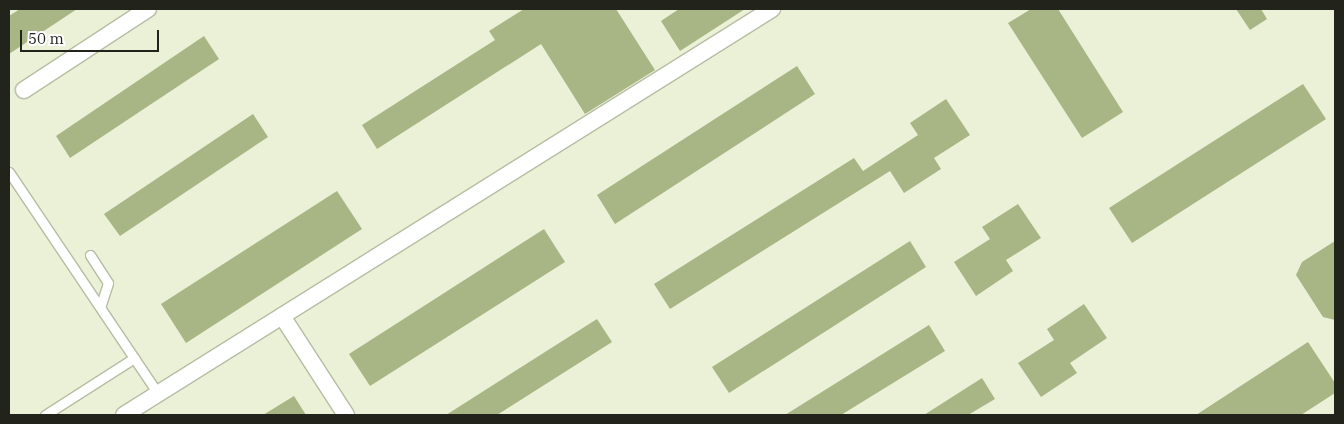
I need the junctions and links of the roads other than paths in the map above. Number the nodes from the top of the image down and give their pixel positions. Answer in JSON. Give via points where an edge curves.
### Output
{"nodes":[{"id":1,"x":148,"y":9,"type":"edge"},
{"id":2,"x":772,"y":9,"type":"edge"},
{"id":3,"x":24,"y":90,"type":"dead end"},
{"id":4,"x":9,"y":172,"type":"edge"},
{"id":5,"x":17,"y":184,"type":"junction"},
{"id":6,"x":9,"y":190,"type":"edge"},
{"id":7,"x":90,"y":255,"type":"dead end"},
{"id":8,"x":100,"y":307,"type":"junction"},
{"id":9,"x":282,"y":316,"type":"junction"},
{"id":10,"x":134,"y":358,"type":"junction"},
{"id":11,"x":158,"y":394,"type":"junction"},
{"id":12,"x":45,"y":415,"type":"edge"},
{"id":13,"x":124,"y":415,"type":"edge"},
{"id":14,"x":346,"y":415,"type":"edge"}],
"edges":[{"from":1,"to":3,"type":"street"},
{"from":2,"to":9,"type":"street"},
{"from":4,"to":5,"type":"lane"},
{"from":5,"to":6,"type":"lane"},
{"from":5,"to":8,"type":"lane"},
{"from":7,"to":8,"type":"lane","via":[[108,283]]},
{"from":8,"to":10,"type":"lane"},
{"from":9,"to":11,"type":"street"},
{"from":9,"to":14,"type":"street"},
{"from":10,"to":11,"type":"lane"},
{"from":10,"to":12,"type":"lane"},
{"from":11,"to":13,"type":"street"}]}
